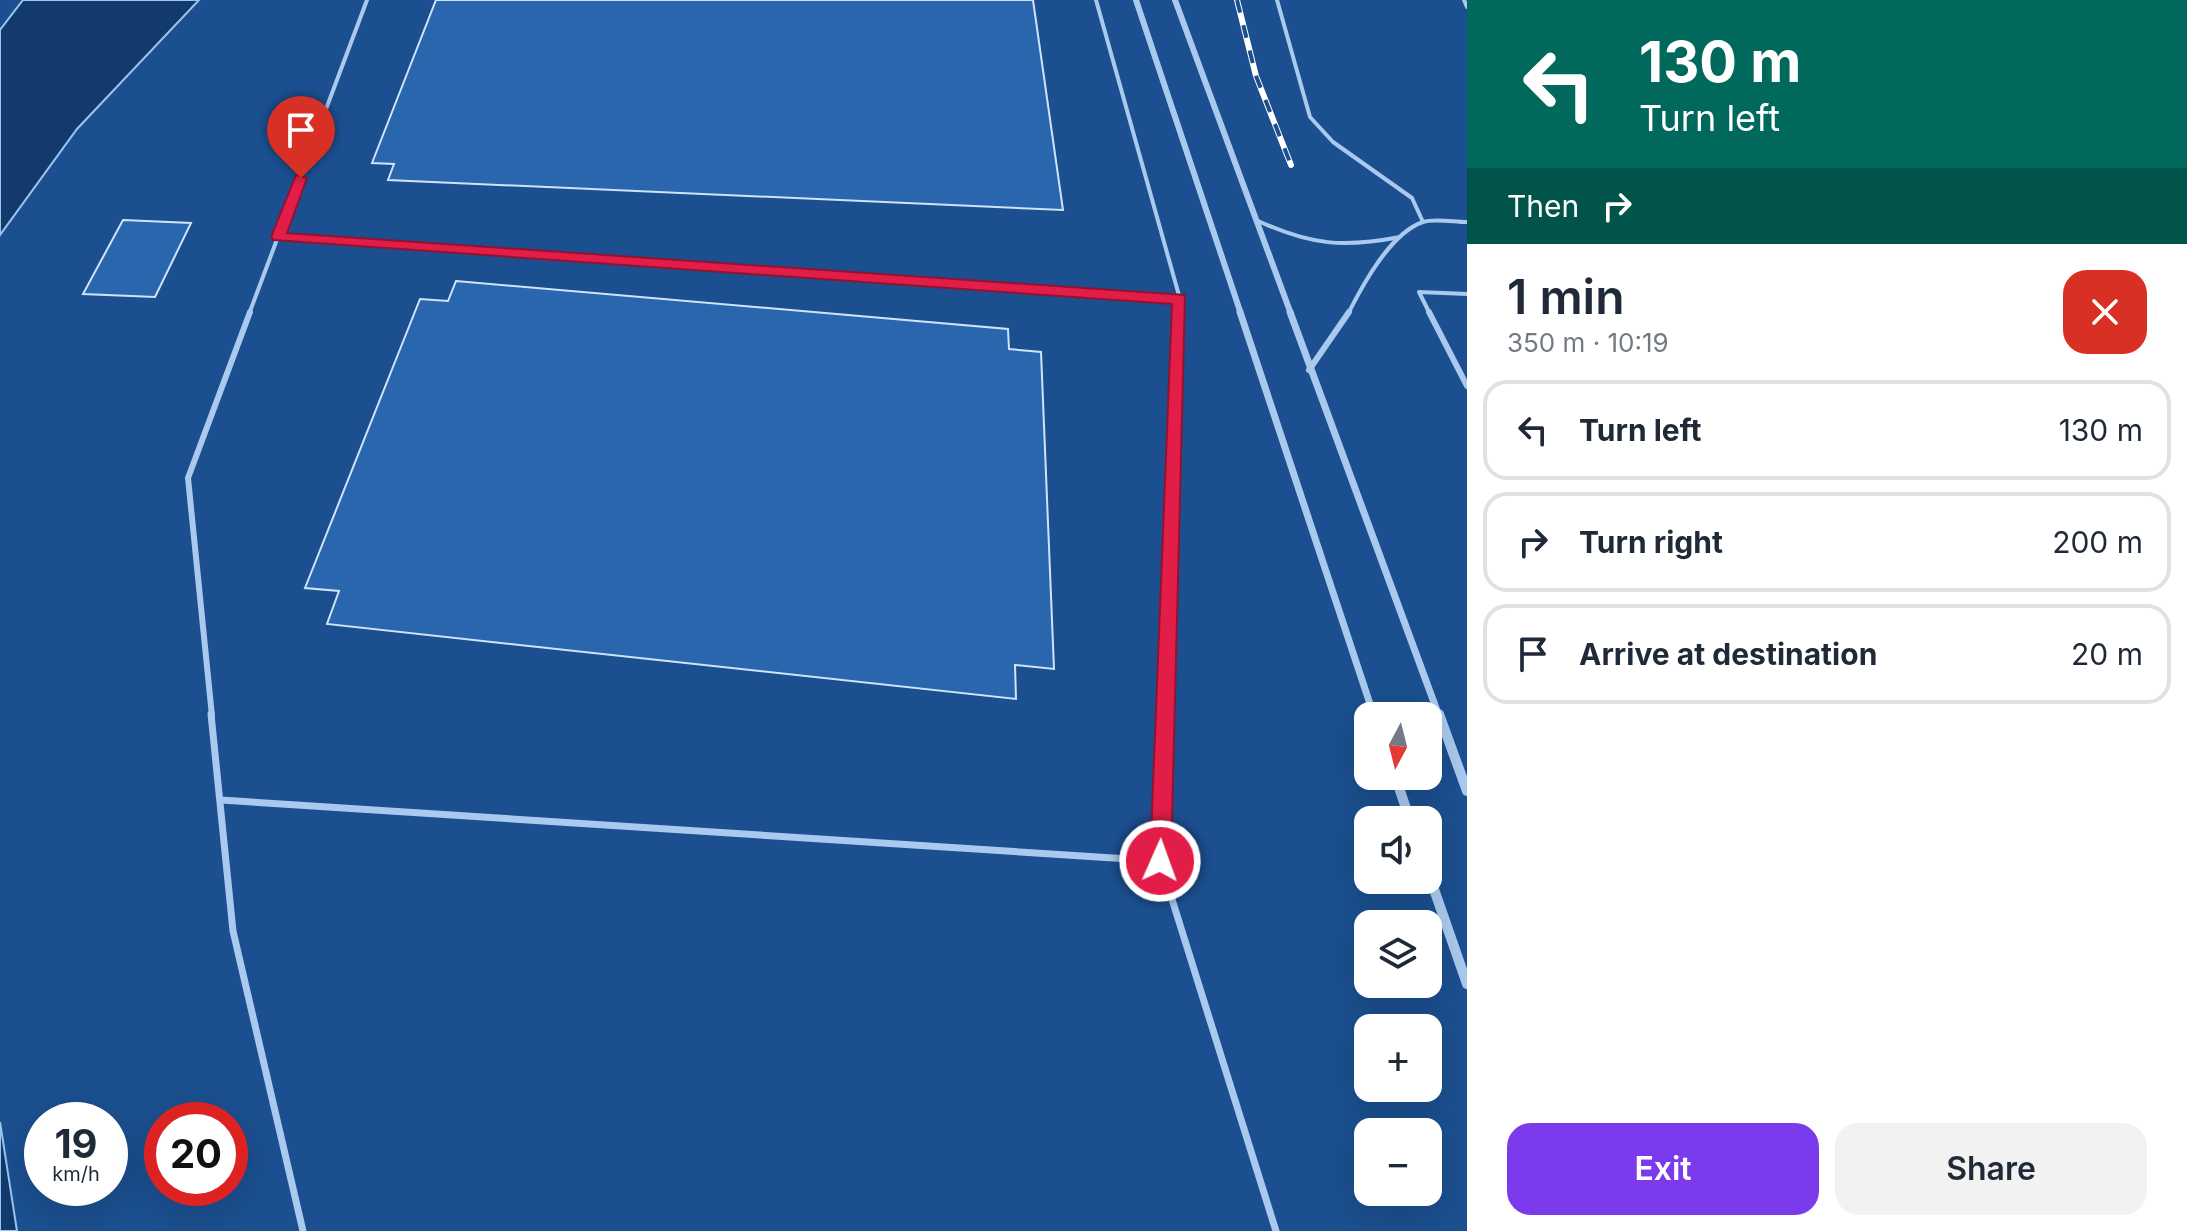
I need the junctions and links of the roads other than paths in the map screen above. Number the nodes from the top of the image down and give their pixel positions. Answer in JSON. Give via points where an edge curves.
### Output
{"nodes":[{"id":1,"x":367,"y":0,"type":"edge"},
{"id":2,"x":1096,"y":0,"type":"edge"},
{"id":3,"x":1136,"y":0,"type":"edge"},
{"id":4,"x":1175,"y":0,"type":"edge"},
{"id":5,"x":1277,"y":0,"type":"edge"},
{"id":6,"x":1464,"y":0,"type":"edge"},
{"id":7,"x":1467,"y":7,"type":"edge"},
{"id":8,"x":1258,"y":221,"type":"junction"},
{"id":9,"x":1423,"y":222,"type":"junction"},
{"id":10,"x":1467,"y":222,"type":"edge"},
{"id":11,"x":1403,"y":236,"type":"junction"},
{"id":12,"x":279,"y":237,"type":"junction"},
{"id":13,"x":1467,"y":294,"type":"edge"},
{"id":14,"x":1180,"y":299,"type":"junction"},
{"id":15,"x":1309,"y":370,"type":"junction"},
{"id":16,"x":1467,"y":386,"type":"edge"},
{"id":17,"x":1369,"y":702,"type":"edge"},
{"id":18,"x":1467,"y":791,"type":"edge"},
{"id":19,"x":221,"y":800,"type":"junction"},
{"id":20,"x":1160,"y":861,"type":"junction"},
{"id":21,"x":1436,"y":894,"type":"edge"},
{"id":22,"x":1467,"y":984,"type":"edge"},
{"id":23,"x":303,"y":1231,"type":"edge"},
{"id":24,"x":1276,"y":1231,"type":"edge"}],
"edges":[{"from":1,"to":12,"type":"lane"},
{"from":2,"to":14,"type":"lane"},
{"from":3,"to":17,"type":"street"},
{"from":4,"to":8,"type":"street"},
{"from":5,"to":9,"type":"lane","via":[[1310,117],[1333,142],[1412,198]]},
{"from":6,"to":7,"type":"lane"},
{"from":8,"to":11,"type":"lane","via":[[1300,241],[1332,247]]},
{"from":8,"to":15,"type":"street"},
{"from":9,"to":10,"type":"lane"},
{"from":9,"to":11,"type":"lane"},
{"from":11,"to":15,"type":"lane","via":[[1368,274],[1346,318]]},
{"from":12,"to":14,"type":"lane"},
{"from":12,"to":19,"type":"lane","via":[[188,478]]},
{"from":13,"to":16,"type":"lane","via":[[1419,292]]},
{"from":14,"to":20,"type":"lane"},
{"from":15,"to":18,"type":"street"},
{"from":19,"to":20,"type":"lane"},
{"from":19,"to":23,"type":"lane","via":[[233,931]]},
{"from":20,"to":24,"type":"lane"},
{"from":21,"to":22,"type":"street"}]}
